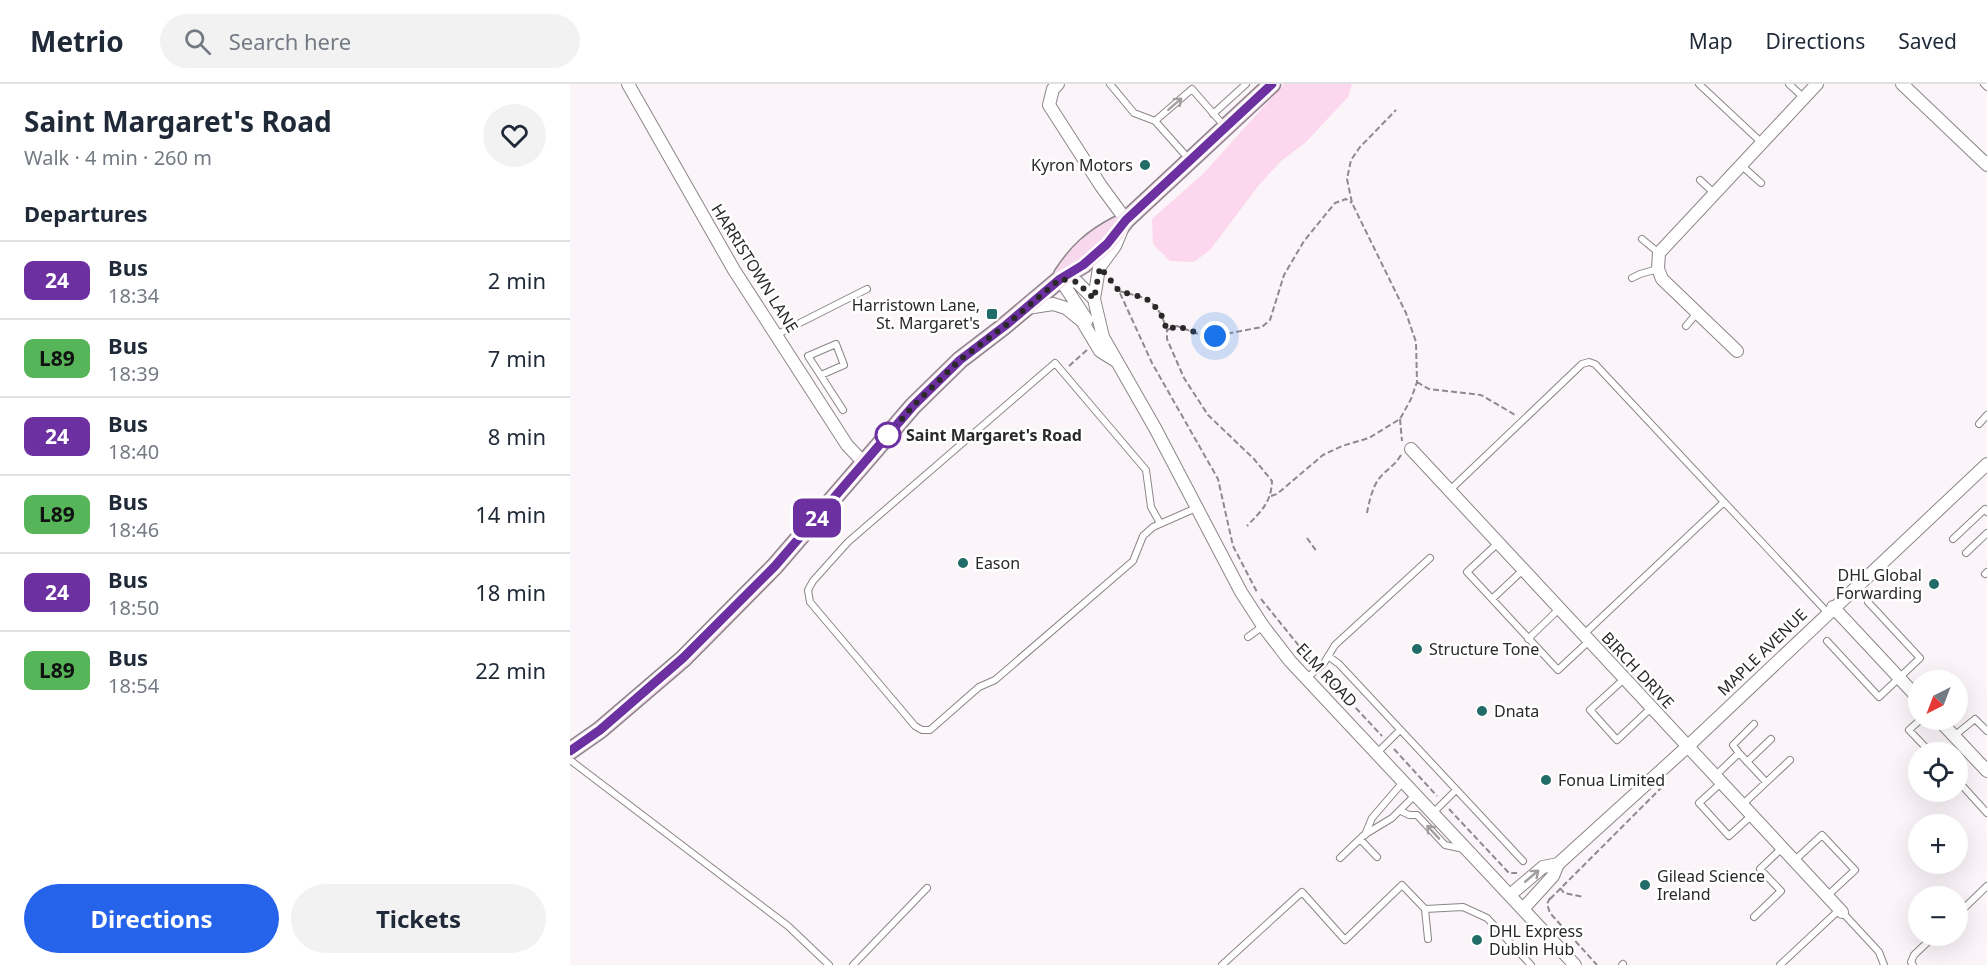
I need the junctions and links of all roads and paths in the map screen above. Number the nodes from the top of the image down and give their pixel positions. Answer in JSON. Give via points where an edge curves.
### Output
{"nodes":[{"id":1,"x":628,"y":84,"type":"edge"},
{"id":2,"x":1058,"y":84,"type":"edge"},
{"id":3,"x":1110,"y":84,"type":"edge"},
{"id":4,"x":1246,"y":84,"type":"edge"},
{"id":5,"x":1272,"y":84,"type":"edge"},
{"id":6,"x":1699,"y":84,"type":"edge"},
{"id":7,"x":1790,"y":84,"type":"edge"},
{"id":8,"x":1817,"y":84,"type":"edge"},
{"id":9,"x":1902,"y":84,"type":"edge"},
{"id":10,"x":1192,"y":87,"type":"edge"},
{"id":11,"x":1803,"y":98,"type":"junction"},
{"id":12,"x":1396,"y":110,"type":"dead end"},
{"id":13,"x":1213,"y":114,"type":"junction"},
{"id":14,"x":1155,"y":121,"type":"junction"},
{"id":15,"x":1226,"y":128,"type":"junction"},
{"id":16,"x":1762,"y":143,"type":"junction"},
{"id":17,"x":1190,"y":161,"type":"junction"},
{"id":18,"x":1741,"y":165,"type":"junction"},
{"id":19,"x":1987,"y":165,"type":"edge"},
{"id":20,"x":1700,"y":180,"type":"dead end"},
{"id":21,"x":1761,"y":183,"type":"dead end"},
{"id":22,"x":1714,"y":193,"type":"junction"},
{"id":23,"x":1352,"y":203,"type":"junction"},
{"id":24,"x":1126,"y":220,"type":"junction"},
{"id":25,"x":1642,"y":239,"type":"dead end"},
{"id":26,"x":1659,"y":254,"type":"junction"},
{"id":27,"x":1100,"y":267,"type":"junction"},
{"id":28,"x":1658,"y":269,"type":"junction"},
{"id":29,"x":1632,"y":278,"type":"dead end"},
{"id":30,"x":1060,"y":279,"type":"junction"},
{"id":31,"x":867,"y":289,"type":"dead end"},
{"id":32,"x":1119,"y":291,"type":"junction"},
{"id":33,"x":1094,"y":299,"type":"junction"},
{"id":34,"x":1025,"y":309,"type":"junction"},
{"id":35,"x":1697,"y":313,"type":"junction"},
{"id":36,"x":1686,"y":326,"type":"dead end"},
{"id":37,"x":1167,"y":330,"type":"junction"},
{"id":38,"x":776,"y":335,"type":"junction"},
{"id":39,"x":1103,"y":337,"type":"junction"},
{"id":40,"x":1089,"y":347,"type":"dead end"},
{"id":41,"x":1737,"y":351,"type":"dead end"},
{"id":42,"x":1117,"y":362,"type":"junction"},
{"id":43,"x":1062,"y":372,"type":"junction"},
{"id":44,"x":821,"y":375,"type":"junction"},
{"id":45,"x":1417,"y":382,"type":"junction"},
{"id":46,"x":843,"y":410,"type":"dead end"},
{"id":47,"x":1987,"y":416,"type":"edge"},
{"id":48,"x":1520,"y":418,"type":"dead end"},
{"id":49,"x":1400,"y":419,"type":"junction"},
{"id":50,"x":1979,"y":424,"type":"dead end"},
{"id":51,"x":1411,"y":449,"type":"dead end"},
{"id":52,"x":863,"y":462,"type":"junction"},
{"id":53,"x":1985,"y":469,"type":"edge"},
{"id":54,"x":1449,"y":491,"type":"junction"},
{"id":55,"x":1271,"y":496,"type":"junction"},
{"id":56,"x":1724,"y":502,"type":"junction"},
{"id":57,"x":1196,"y":508,"type":"junction"},
{"id":58,"x":1987,"y":512,"type":"edge"},
{"id":59,"x":1367,"y":513,"type":"dead end"},
{"id":60,"x":1160,"y":523,"type":"junction"},
{"id":61,"x":1247,"y":526,"type":"dead end"},
{"id":62,"x":1987,"y":533,"type":"edge"},
{"id":63,"x":1307,"y":538,"type":"dead end"},
{"id":64,"x":1953,"y":539,"type":"dead end"},
{"id":65,"x":1498,"y":543,"type":"junction"},
{"id":66,"x":1317,"y":552,"type":"dead end"},
{"id":67,"x":1966,"y":553,"type":"dead end"},
{"id":68,"x":1430,"y":558,"type":"dead end"},
{"id":69,"x":1523,"y":570,"type":"junction"},
{"id":70,"x":1492,"y":599,"type":"junction"},
{"id":71,"x":1868,"y":602,"type":"dead end"},
{"id":72,"x":1559,"y":609,"type":"junction"},
{"id":73,"x":1830,"y":610,"type":"junction"},
{"id":74,"x":1263,"y":626,"type":"junction"},
{"id":75,"x":1248,"y":637,"type":"dead end"},
{"id":76,"x":1586,"y":638,"type":"junction"},
{"id":77,"x":1528,"y":639,"type":"junction"},
{"id":78,"x":1827,"y":641,"type":"dead end"},
{"id":79,"x":1328,"y":656,"type":"junction"},
{"id":80,"x":1318,"y":668,"type":"junction"},
{"id":81,"x":1307,"y":678,"type":"junction"},
{"id":82,"x":1900,"y":678,"type":"junction"},
{"id":83,"x":1624,"y":679,"type":"junction"},
{"id":84,"x":1908,"y":687,"type":"edge"},
{"id":85,"x":1651,"y":708,"type":"junction"},
{"id":86,"x":1754,"y":724,"type":"dead end"},
{"id":87,"x":1400,"y":730,"type":"junction"},
{"id":88,"x":1910,"y":730,"type":"edge"},
{"id":89,"x":1948,"y":730,"type":"edge"},
{"id":90,"x":1987,"y":731,"type":"edge"},
{"id":91,"x":1954,"y":736,"type":"junction"},
{"id":92,"x":1771,"y":739,"type":"dead end"},
{"id":93,"x":1388,"y":742,"type":"junction"},
{"id":94,"x":1921,"y":742,"type":"edge"},
{"id":95,"x":1686,"y":747,"type":"junction"},
{"id":96,"x":570,"y":751,"type":"edge"},
{"id":97,"x":1377,"y":753,"type":"junction"},
{"id":98,"x":1739,"y":753,"type":"junction"},
{"id":99,"x":1790,"y":759,"type":"dead end"},
{"id":100,"x":570,"y":760,"type":"edge"},
{"id":101,"x":1747,"y":762,"type":"junction"},
{"id":102,"x":1987,"y":771,"type":"edge"},
{"id":103,"x":1717,"y":780,"type":"junction"},
{"id":104,"x":1403,"y":782,"type":"junction"},
{"id":105,"x":1666,"y":783,"type":"dead end"},
{"id":106,"x":1766,"y":783,"type":"junction"},
{"id":107,"x":1456,"y":790,"type":"junction"},
{"id":108,"x":1968,"y":792,"type":"edge"},
{"id":109,"x":1415,"y":794,"type":"junction"},
{"id":110,"x":1443,"y":803,"type":"junction"},
{"id":111,"x":1742,"y":806,"type":"junction"},
{"id":112,"x":1401,"y":811,"type":"junction"},
{"id":113,"x":1433,"y":813,"type":"junction"},
{"id":114,"x":1987,"y":813,"type":"edge"},
{"id":115,"x":1751,"y":816,"type":"junction"},
{"id":116,"x":1362,"y":837,"type":"junction"},
{"id":117,"x":1782,"y":848,"type":"junction"},
{"id":118,"x":1468,"y":850,"type":"junction"},
{"id":119,"x":1377,"y":857,"type":"dead end"},
{"id":120,"x":1340,"y":858,"type":"dead end"},
{"id":121,"x":1523,"y":861,"type":"dead end"},
{"id":122,"x":1794,"y":861,"type":"junction"},
{"id":123,"x":1558,"y":864,"type":"junction"},
{"id":124,"x":1531,"y":877,"type":"junction"},
{"id":125,"x":1987,"y":886,"type":"edge"},
{"id":126,"x":927,"y":888,"type":"dead end"},
{"id":127,"x":1560,"y":888,"type":"junction"},
{"id":128,"x":1541,"y":889,"type":"junction"},
{"id":129,"x":1564,"y":893,"type":"junction"},
{"id":130,"x":1510,"y":895,"type":"junction"},
{"id":131,"x":1560,"y":896,"type":"dead end"},
{"id":132,"x":1584,"y":897,"type":"dead end"},
{"id":133,"x":1827,"y":897,"type":"junction"},
{"id":134,"x":1550,"y":899,"type":"junction"},
{"id":135,"x":1968,"y":904,"type":"edge"},
{"id":136,"x":1425,"y":909,"type":"junction"},
{"id":137,"x":1523,"y":909,"type":"junction"},
{"id":138,"x":1841,"y":911,"type":"junction"},
{"id":139,"x":1754,"y":917,"type":"dead end"},
{"id":140,"x":1428,"y":939,"type":"dead end"},
{"id":141,"x":1923,"y":946,"type":"edge"},
{"id":142,"x":829,"y":965,"type":"edge"},
{"id":143,"x":853,"y":965,"type":"edge"},
{"id":144,"x":1222,"y":965,"type":"edge"},
{"id":145,"x":1531,"y":965,"type":"edge"},
{"id":146,"x":1575,"y":965,"type":"edge"},
{"id":147,"x":1597,"y":965,"type":"edge"},
{"id":148,"x":1780,"y":965,"type":"edge"},
{"id":149,"x":1884,"y":965,"type":"edge"},
{"id":150,"x":1913,"y":965,"type":"edge"}],
"edges":[{"from":1,"to":38,"type":"street","name":"HARRISTOWN LANE","via":[[734,270]]},
{"from":2,"to":24,"type":"street","via":[[1050,95],[1049,105]]},
{"from":3,"to":14,"type":"lane","via":[[1134,113]]},
{"from":4,"to":13,"type":"lane"},
{"from":5,"to":15,"type":"main road"},
{"from":6,"to":16,"type":"lane"},
{"from":7,"to":11,"type":"lane"},
{"from":8,"to":11,"type":"street"},
{"from":9,"to":19,"type":"street"},
{"from":10,"to":13,"type":"lane"},
{"from":14,"to":10,"type":"lane","one_way":true},
{"from":11,"to":16,"type":"street"},
{"from":12,"to":23,"type":"path","via":[[1352,160],[1347,179]]},
{"from":13,"to":15,"type":"lane"},
{"from":14,"to":17,"type":"lane"},
{"from":15,"to":17,"type":"main road"},
{"from":16,"to":18,"type":"street"},
{"from":17,"to":24,"type":"main road"},
{"from":18,"to":21,"type":"lane"},
{"from":18,"to":22,"type":"street"},
{"from":20,"to":22,"type":"lane"},
{"from":22,"to":26,"type":"street"},
{"from":23,"to":37,"type":"path","via":[[1346,199],[1335,203],[1304,241],[1284,275],[1270,320],[1262,327],[1215,336],[1177,326]]},
{"from":23,"to":45,"type":"path","via":[[1406,313],[1416,342]]},
{"from":24,"to":27,"type":"street","name":"ELM ROAD"},
{"from":24,"to":30,"type":"main road","via":[[1075,255]]},
{"from":25,"to":26,"type":"lane"},
{"from":26,"to":28,"type":"street"},
{"from":27,"to":32,"type":"path"},
{"from":27,"to":33,"type":"street","name":"ELM ROAD"},
{"from":28,"to":29,"type":"lane"},
{"from":28,"to":35,"type":"street","via":[[1662,279]]},
{"from":30,"to":33,"type":"street","via":[[1077,282]]},
{"from":30,"to":34,"type":"main road"},
{"from":30,"to":39,"type":"street","name":"ELM ROAD","via":[[1089,324]]},
{"from":31,"to":38,"type":"lane"},
{"from":32,"to":37,"type":"path","via":[[1152,303]]},
{"from":32,"to":80,"type":"path","via":[[1152,363],[1218,479],[1233,546],[1260,598]]},
{"from":33,"to":39,"type":"street","name":"ELM ROAD"},
{"from":34,"to":42,"type":"street","name":"ELM ROAD","via":[[1053,304],[1066,308],[1082,321],[1100,351]]},
{"from":34,"to":52,"type":"main road","via":[[960,360]]},
{"from":35,"to":36,"type":"lane"},
{"from":35,"to":41,"type":"street"},
{"from":37,"to":55,"type":"path","via":[[1167,339],[1184,378],[1208,415],[1272,481]]},
{"from":38,"to":52,"type":"street","name":"HARRISTOWN LANE","via":[[847,445]]},
{"from":39,"to":42,"type":"street","name":"ELM ROAD"},
{"from":40,"to":43,"type":"path"},
{"from":42,"to":57,"type":"street","name":"ELM ROAD"},
{"from":43,"to":60,"type":"lane","via":[[1146,470],[1151,507]]},
{"from":43,"to":60,"type":"lane","via":[[1055,363],[848,542],[813,581],[808,590],[810,602],[915,726],[930,730],[979,687],[995,680],[1132,561],[1143,536]]},
{"from":44,"to":44,"type":"lane","via":[[808,356],[836,344],[844,365]]},
{"from":44,"to":46,"type":"lane"},
{"from":45,"to":48,"type":"path","via":[[1429,389],[1481,394]]},
{"from":45,"to":49,"type":"path"},
{"from":47,"to":50,"type":"lane"},
{"from":49,"to":55,"type":"path","via":[[1370,438],[1323,455]]},
{"from":49,"to":59,"type":"path","via":[[1402,454],[1378,480]]},
{"from":51,"to":54,"type":"street","name":"BIRCH DRIVE"},
{"from":52,"to":96,"type":"main road","via":[[775,566],[683,658]]},
{"from":53,"to":73,"type":"street","name":"MAPLE AVENUE"},
{"from":54,"to":56,"type":"lane","via":[[1582,364],[1589,362]]},
{"from":54,"to":65,"type":"street","name":"BIRCH DRIVE"},
{"from":55,"to":61,"type":"path"},
{"from":56,"to":73,"type":"lane"},
{"from":56,"to":76,"type":"lane"},
{"from":57,"to":60,"type":"lane"},
{"from":57,"to":74,"type":"street","name":"ELM ROAD"},
{"from":58,"to":64,"type":"lane","via":[[1985,509]]},
{"from":62,"to":67,"type":"lane"},
{"from":63,"to":66,"type":"path"},
{"from":65,"to":69,"type":"street","name":"BIRCH DRIVE"},
{"from":65,"to":70,"type":"lane","via":[[1467,572]]},
{"from":68,"to":79,"type":"lane","via":[[1335,645]]},
{"from":69,"to":70,"type":"lane"},
{"from":69,"to":72,"type":"street","name":"BIRCH DRIVE"},
{"from":70,"to":77,"type":"lane"},
{"from":71,"to":82,"type":"lane","via":[[1920,658]]},
{"from":72,"to":76,"type":"street","name":"BIRCH DRIVE"},
{"from":72,"to":77,"type":"lane"},
{"from":73,"to":82,"type":"street"},
{"from":73,"to":95,"type":"street","name":"MAPLE AVENUE"},
{"from":74,"to":75,"type":"lane"},
{"from":74,"to":81,"type":"street","name":"ELM ROAD"},
{"from":76,"to":77,"type":"lane","via":[[1558,670]]},
{"from":76,"to":83,"type":"street","name":"BIRCH DRIVE"},
{"from":78,"to":82,"type":"lane","via":[[1880,697]]},
{"from":79,"to":80,"type":"lane"},
{"from":79,"to":87,"type":"lane"},
{"from":80,"to":81,"type":"lane"},
{"from":80,"to":93,"type":"path"},
{"from":81,"to":97,"type":"street","name":"ELM ROAD"},
{"from":82,"to":84,"type":"street"},
{"from":83,"to":85,"type":"street","name":"BIRCH DRIVE"},
{"from":83,"to":85,"type":"lane","via":[[1590,710],[1617,740]]},
{"from":85,"to":95,"type":"street","name":"BIRCH DRIVE"},
{"from":86,"to":98,"type":"lane","via":[[1732,745]]},
{"from":87,"to":93,"type":"lane"},
{"from":87,"to":107,"type":"lane"},
{"from":88,"to":94,"type":"lane"},
{"from":89,"to":91,"type":"street"},
{"from":90,"to":91,"type":"lane","via":[[1975,719]]},
{"from":91,"to":102,"type":"street"},
{"from":92,"to":101,"type":"lane"},
{"from":93,"to":97,"type":"lane"},
{"from":93,"to":110,"type":"path"},
{"from":95,"to":103,"type":"street","name":"BIRCH DRIVE"},
{"from":95,"to":123,"type":"street","name":"MAPLE AVENUE"},
{"from":97,"to":104,"type":"street","name":"ELM ROAD"},
{"from":98,"to":101,"type":"lane"},
{"from":98,"to":103,"type":"lane"},
{"from":99,"to":106,"type":"lane"},
{"from":100,"to":142,"type":"lane","via":[[789,926]]},
{"from":101,"to":106,"type":"lane"},
{"from":103,"to":111,"type":"street","name":"BIRCH DRIVE"},
{"from":103,"to":115,"type":"lane","via":[[1699,803],[1729,836]]},
{"from":104,"to":109,"type":"street","name":"ELM ROAD"},
{"from":104,"to":116,"type":"lane","via":[[1372,818]]},
{"from":105,"to":127,"type":"path"},
{"from":106,"to":111,"type":"lane"},
{"from":107,"to":110,"type":"lane"},
{"from":107,"to":121,"type":"lane"},
{"from":108,"to":114,"type":"lane"},
{"from":109,"to":112,"type":"lane"},
{"from":109,"to":113,"type":"street","name":"ELM ROAD"},
{"from":110,"to":113,"type":"lane"},
{"from":110,"to":124,"type":"path","via":[[1509,873],[1520,873],[1524,868]]},
{"from":111,"to":115,"type":"street","name":"BIRCH DRIVE"},
{"from":112,"to":116,"type":"lane"},
{"from":118,"to":112,"type":"lane","one_way":true,"via":[[1445,845],[1417,815]]},
{"from":113,"to":118,"type":"street","name":"ELM ROAD"},
{"from":115,"to":117,"type":"street","name":"BIRCH DRIVE"},
{"from":116,"to":119,"type":"lane"},
{"from":116,"to":120,"type":"lane"},
{"from":117,"to":122,"type":"street","name":"BIRCH DRIVE"},
{"from":117,"to":139,"type":"lane","via":[[1760,869],[1781,891]]},
{"from":118,"to":130,"type":"street","name":"ELM ROAD"},
{"from":122,"to":133,"type":"street","name":"BIRCH DRIVE"},
{"from":122,"to":133,"type":"lane","via":[[1822,835],[1855,870]]},
{"from":124,"to":123,"type":"street","name":"MAPLE AVENUE","one_way":true,"via":[[1543,867]]},
{"from":123,"to":128,"type":"street","name":"MAPLE AVENUE"},
{"from":124,"to":130,"type":"street","name":"MAPLE AVENUE"},
{"from":125,"to":135,"type":"lane"},
{"from":126,"to":143,"type":"lane"},
{"from":127,"to":129,"type":"path"},
{"from":127,"to":134,"type":"path"},
{"from":128,"to":134,"type":"path"},
{"from":128,"to":137,"type":"street","name":"MAPLE AVENUE"},
{"from":129,"to":131,"type":"path"},
{"from":129,"to":132,"type":"path"},
{"from":130,"to":137,"type":"street","name":"ELM ROAD"},
{"from":133,"to":138,"type":"street","name":"BIRCH DRIVE"},
{"from":134,"to":147,"type":"path","via":[[1550,913]]},
{"from":136,"to":140,"type":"lane"},
{"from":136,"to":144,"type":"lane","via":[[1402,885],[1345,940],[1302,892]]},
{"from":136,"to":145,"type":"lane","via":[[1464,907],[1487,918]]},
{"from":137,"to":146,"type":"street","name":"ELM ROAD"},
{"from":138,"to":148,"type":"lane"},
{"from":138,"to":149,"type":"lane","via":[[1879,952]]},
{"from":141,"to":150,"type":"lane","via":[[1914,955]]}]}
